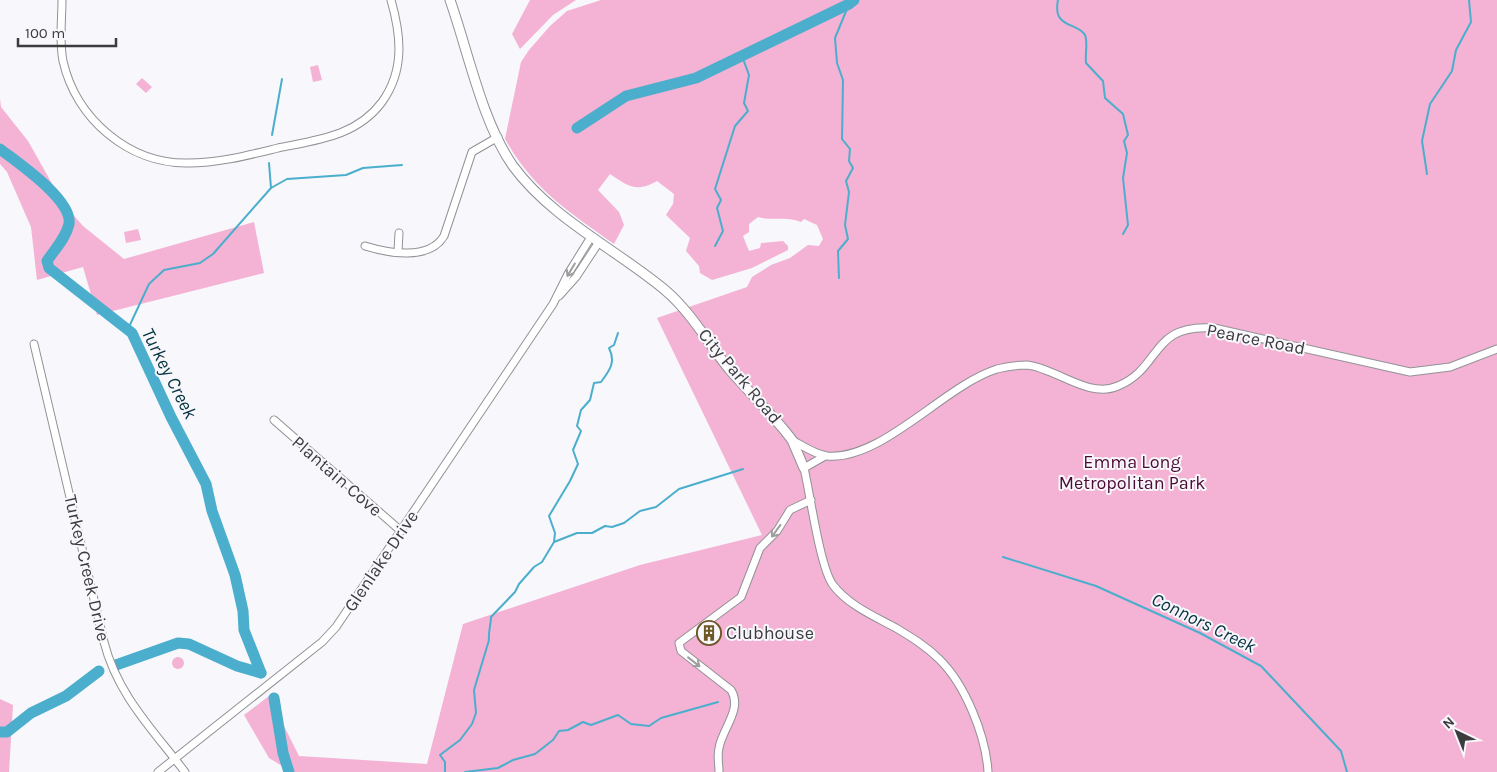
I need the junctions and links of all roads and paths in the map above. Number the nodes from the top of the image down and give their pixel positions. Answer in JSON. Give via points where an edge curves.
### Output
{"nodes":[{"id":1,"x":62,"y":0,"type":"edge"},
{"id":2,"x":391,"y":0,"type":"edge"},
{"id":3,"x":450,"y":0,"type":"edge"},
{"id":4,"x":498,"y":137,"type":"junction"},
{"id":5,"x":399,"y":233,"type":"dead end"},
{"id":6,"x":591,"y":236,"type":"junction"},
{"id":7,"x":599,"y":242,"type":"junction"},
{"id":8,"x":364,"y":246,"type":"dead end"},
{"id":9,"x":398,"y":251,"type":"junction"},
{"id":10,"x":553,"y":304,"type":"junction"},
{"id":11,"x":34,"y":344,"type":"dead end"},
{"id":12,"x":1497,"y":350,"type":"edge"},
{"id":13,"x":274,"y":420,"type":"dead end"},
{"id":14,"x":792,"y":440,"type":"junction"},
{"id":15,"x":825,"y":456,"type":"junction"},
{"id":16,"x":804,"y":468,"type":"junction"},
{"id":17,"x":811,"y":500,"type":"junction"},
{"id":18,"x":402,"y":531,"type":"junction"},
{"id":19,"x":175,"y":759,"type":"junction"},
{"id":20,"x":158,"y":772,"type":"edge"},
{"id":21,"x":185,"y":772,"type":"edge"},
{"id":22,"x":719,"y":772,"type":"edge"},
{"id":23,"x":988,"y":772,"type":"edge"}],
"edges":[{"from":1,"to":2,"type":"street","via":[[64,61],[71,84],[87,111],[126,148],[142,156],[187,163],[221,160],[337,136],[362,122],[383,101],[397,72],[399,28]]},
{"from":3,"to":4,"type":"street","name":"City Park Road"},
{"from":4,"to":6,"type":"street","name":"City Park Road","via":[[513,165],[532,187]]},
{"from":4,"to":9,"type":"street","via":[[472,152],[439,244],[420,253]]},
{"from":5,"to":9,"type":"street"},
{"from":6,"to":7,"type":"street","name":"City Park Road"},
{"from":6,"to":10,"type":"street","name":"Glenlake Drive","one_way":true},
{"from":7,"to":10,"type":"street","name":"Glenlake Drive"},
{"from":7,"to":14,"type":"street","name":"City Park Road","via":[[679,302],[729,369]]},
{"from":8,"to":9,"type":"street"},
{"from":10,"to":18,"type":"street","name":"Glenlake Drive"},
{"from":11,"to":19,"type":"street","name":"Turkey Creek Drive","via":[[113,673],[136,711]]},
{"from":12,"to":15,"type":"street","name":"Pearce Road","via":[[1450,367],[1410,372],[1214,328],[1195,327],[1174,334],[1162,343],[1142,370],[1118,386],[1102,389],[1084,386],[1028,365],[999,368],[972,379],[905,426],[866,447]]},
{"from":13,"to":18,"type":"street","name":"Plantain Cove"},
{"from":14,"to":15,"type":"street"},
{"from":14,"to":16,"type":"street","name":"City Park Road"},
{"from":15,"to":16,"type":"street"},
{"from":16,"to":17,"type":"street","name":"City Park Road"},
{"from":17,"to":22,"type":"street","one_way":true,"via":[[793,507],[777,531],[760,548],[741,597],[679,643],[681,652],[731,690],[735,700],[719,746]]},
{"from":17,"to":23,"type":"street","name":"City Park Road","via":[[824,564],[832,583],[853,603],[929,650],[950,671],[977,725]]},
{"from":18,"to":19,"type":"street","name":"Glenlake Drive","via":[[348,612],[322,642]]},
{"from":19,"to":20,"type":"street","name":"Glenlake Drive"},
{"from":19,"to":21,"type":"street","name":"Turkey Creek Drive"}]}
